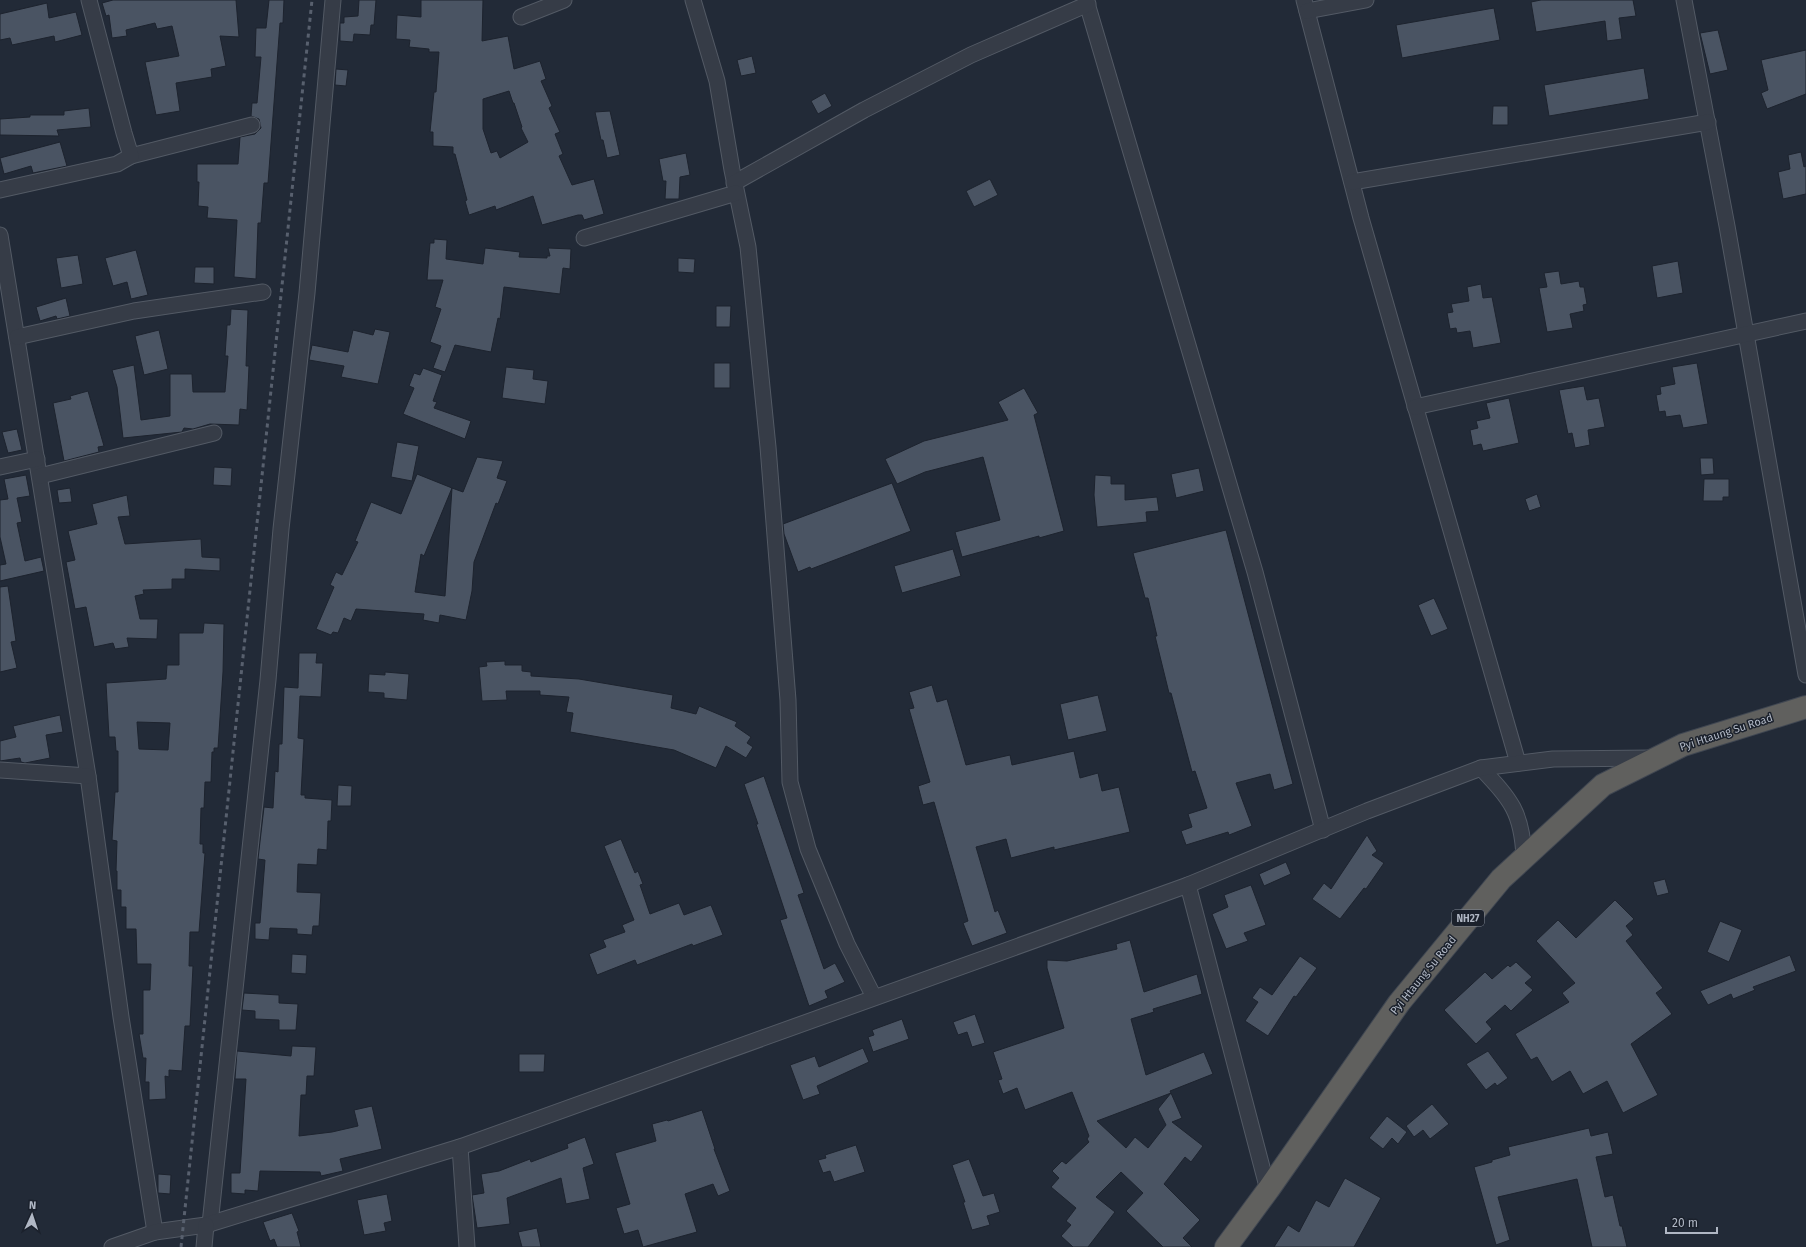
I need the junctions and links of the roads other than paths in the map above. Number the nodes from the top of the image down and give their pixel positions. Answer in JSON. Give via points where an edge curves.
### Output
{"nodes":[{"id":1,"x":89,"y":0,"type":"edge"},
{"id":2,"x":333,"y":0,"type":"edge"},
{"id":3,"x":564,"y":0,"type":"edge"},
{"id":4,"x":693,"y":0,"type":"edge"},
{"id":5,"x":1366,"y":0,"type":"edge"},
{"id":6,"x":1684,"y":0,"type":"edge"},
{"id":7,"x":1087,"y":2,"type":"edge"},
{"id":8,"x":1306,"y":5,"type":"edge"},
{"id":9,"x":521,"y":17,"type":"dead end"},
{"id":10,"x":1708,"y":122,"type":"junction"},
{"id":11,"x":252,"y":125,"type":"dead end"},
{"id":12,"x":131,"y":156,"type":"junction"},
{"id":13,"x":1352,"y":182,"type":"junction"},
{"id":14,"x":735,"y":188,"type":"junction"},
{"id":15,"x":0,"y":190,"type":"edge"},
{"id":16,"x":0,"y":235,"type":"edge"},
{"id":17,"x":584,"y":238,"type":"dead end"},
{"id":18,"x":263,"y":292,"type":"dead end"},
{"id":19,"x":1806,"y":321,"type":"edge"},
{"id":20,"x":1746,"y":335,"type":"junction"},
{"id":21,"x":17,"y":337,"type":"junction"},
{"id":22,"x":1415,"y":407,"type":"junction"},
{"id":23,"x":214,"y":433,"type":"dead end"},
{"id":24,"x":37,"y":458,"type":"junction"},
{"id":25,"x":0,"y":467,"type":"edge"},
{"id":26,"x":40,"y":476,"type":"junction"},
{"id":27,"x":1806,"y":674,"type":"edge"},
{"id":28,"x":1806,"y":707,"type":"edge"},
{"id":29,"x":1657,"y":758,"type":"junction"},
{"id":30,"x":1518,"y":763,"type":"junction"},
{"id":31,"x":1481,"y":768,"type":"junction"},
{"id":32,"x":0,"y":770,"type":"edge"},
{"id":33,"x":88,"y":776,"type":"junction"},
{"id":34,"x":1323,"y":830,"type":"junction"},
{"id":35,"x":1524,"y":857,"type":"junction"},
{"id":36,"x":1188,"y":885,"type":"junction"},
{"id":37,"x":874,"y":997,"type":"junction"},
{"id":38,"x":460,"y":1147,"type":"junction"},
{"id":39,"x":1268,"y":1190,"type":"junction"},
{"id":40,"x":208,"y":1224,"type":"junction"},
{"id":41,"x":155,"y":1232,"type":"junction"},
{"id":42,"x":112,"y":1247,"type":"edge"},
{"id":43,"x":204,"y":1247,"type":"edge"},
{"id":44,"x":467,"y":1247,"type":"edge"},
{"id":45,"x":1226,"y":1247,"type":"edge"}],
"edges":[{"from":1,"to":12,"type":"street"},
{"from":2,"to":40,"type":"street","via":[[268,680]]},
{"from":3,"to":9,"type":"street"},
{"from":4,"to":14,"type":"street","via":[[717,81]]},
{"from":5,"to":8,"type":"street"},
{"from":6,"to":10,"type":"street"},
{"from":7,"to":14,"type":"street","via":[[965,58],[864,110]]},
{"from":7,"to":34,"type":"street","via":[[1255,572]]},
{"from":8,"to":13,"type":"street"},
{"from":10,"to":13,"type":"street"},
{"from":10,"to":20,"type":"street"},
{"from":11,"to":12,"type":"street"},
{"from":12,"to":15,"type":"street","via":[[117,164]]},
{"from":13,"to":22,"type":"street"},
{"from":14,"to":17,"type":"street"},
{"from":14,"to":37,"type":"street","via":[[748,247],[768,447],[788,700],[790,782],[808,849],[847,944]]},
{"from":16,"to":21,"type":"street"},
{"from":18,"to":21,"type":"street","via":[[134,311]]},
{"from":19,"to":20,"type":"street"},
{"from":20,"to":22,"type":"street"},
{"from":20,"to":27,"type":"street"},
{"from":21,"to":24,"type":"street"},
{"from":22,"to":30,"type":"street"},
{"from":23,"to":26,"type":"street"},
{"from":24,"to":25,"type":"street"},
{"from":24,"to":26,"type":"street"},
{"from":26,"to":33,"type":"street"},
{"from":28,"to":29,"type":"highway","name":"Pyi Htaung Su Road","number":"NH27","via":[[1683,745]]},
{"from":29,"to":30,"type":"street","via":[[1553,759]]},
{"from":29,"to":35,"type":"highway","name":"Pyi Htaung Su Road","number":"NH27","via":[[1603,784]]},
{"from":30,"to":31,"type":"street"},
{"from":31,"to":34,"type":"street"},
{"from":31,"to":35,"type":"street","via":[[1505,794],[1518,815]]},
{"from":32,"to":33,"type":"street"},
{"from":33,"to":41,"type":"street","via":[[121,1017]]},
{"from":34,"to":36,"type":"street"},
{"from":35,"to":39,"type":"highway","name":"Pyi Htaung Su Road","number":"NH27","via":[[1501,879],[1399,1003]]},
{"from":36,"to":37,"type":"street"},
{"from":36,"to":39,"type":"street"},
{"from":37,"to":38,"type":"street"},
{"from":38,"to":40,"type":"street"},
{"from":38,"to":44,"type":"street"},
{"from":39,"to":45,"type":"highway","name":"Pyi Htaung Su Road","number":"NH27"},
{"from":40,"to":41,"type":"street"},
{"from":40,"to":43,"type":"street"},
{"from":41,"to":42,"type":"street"}]}
